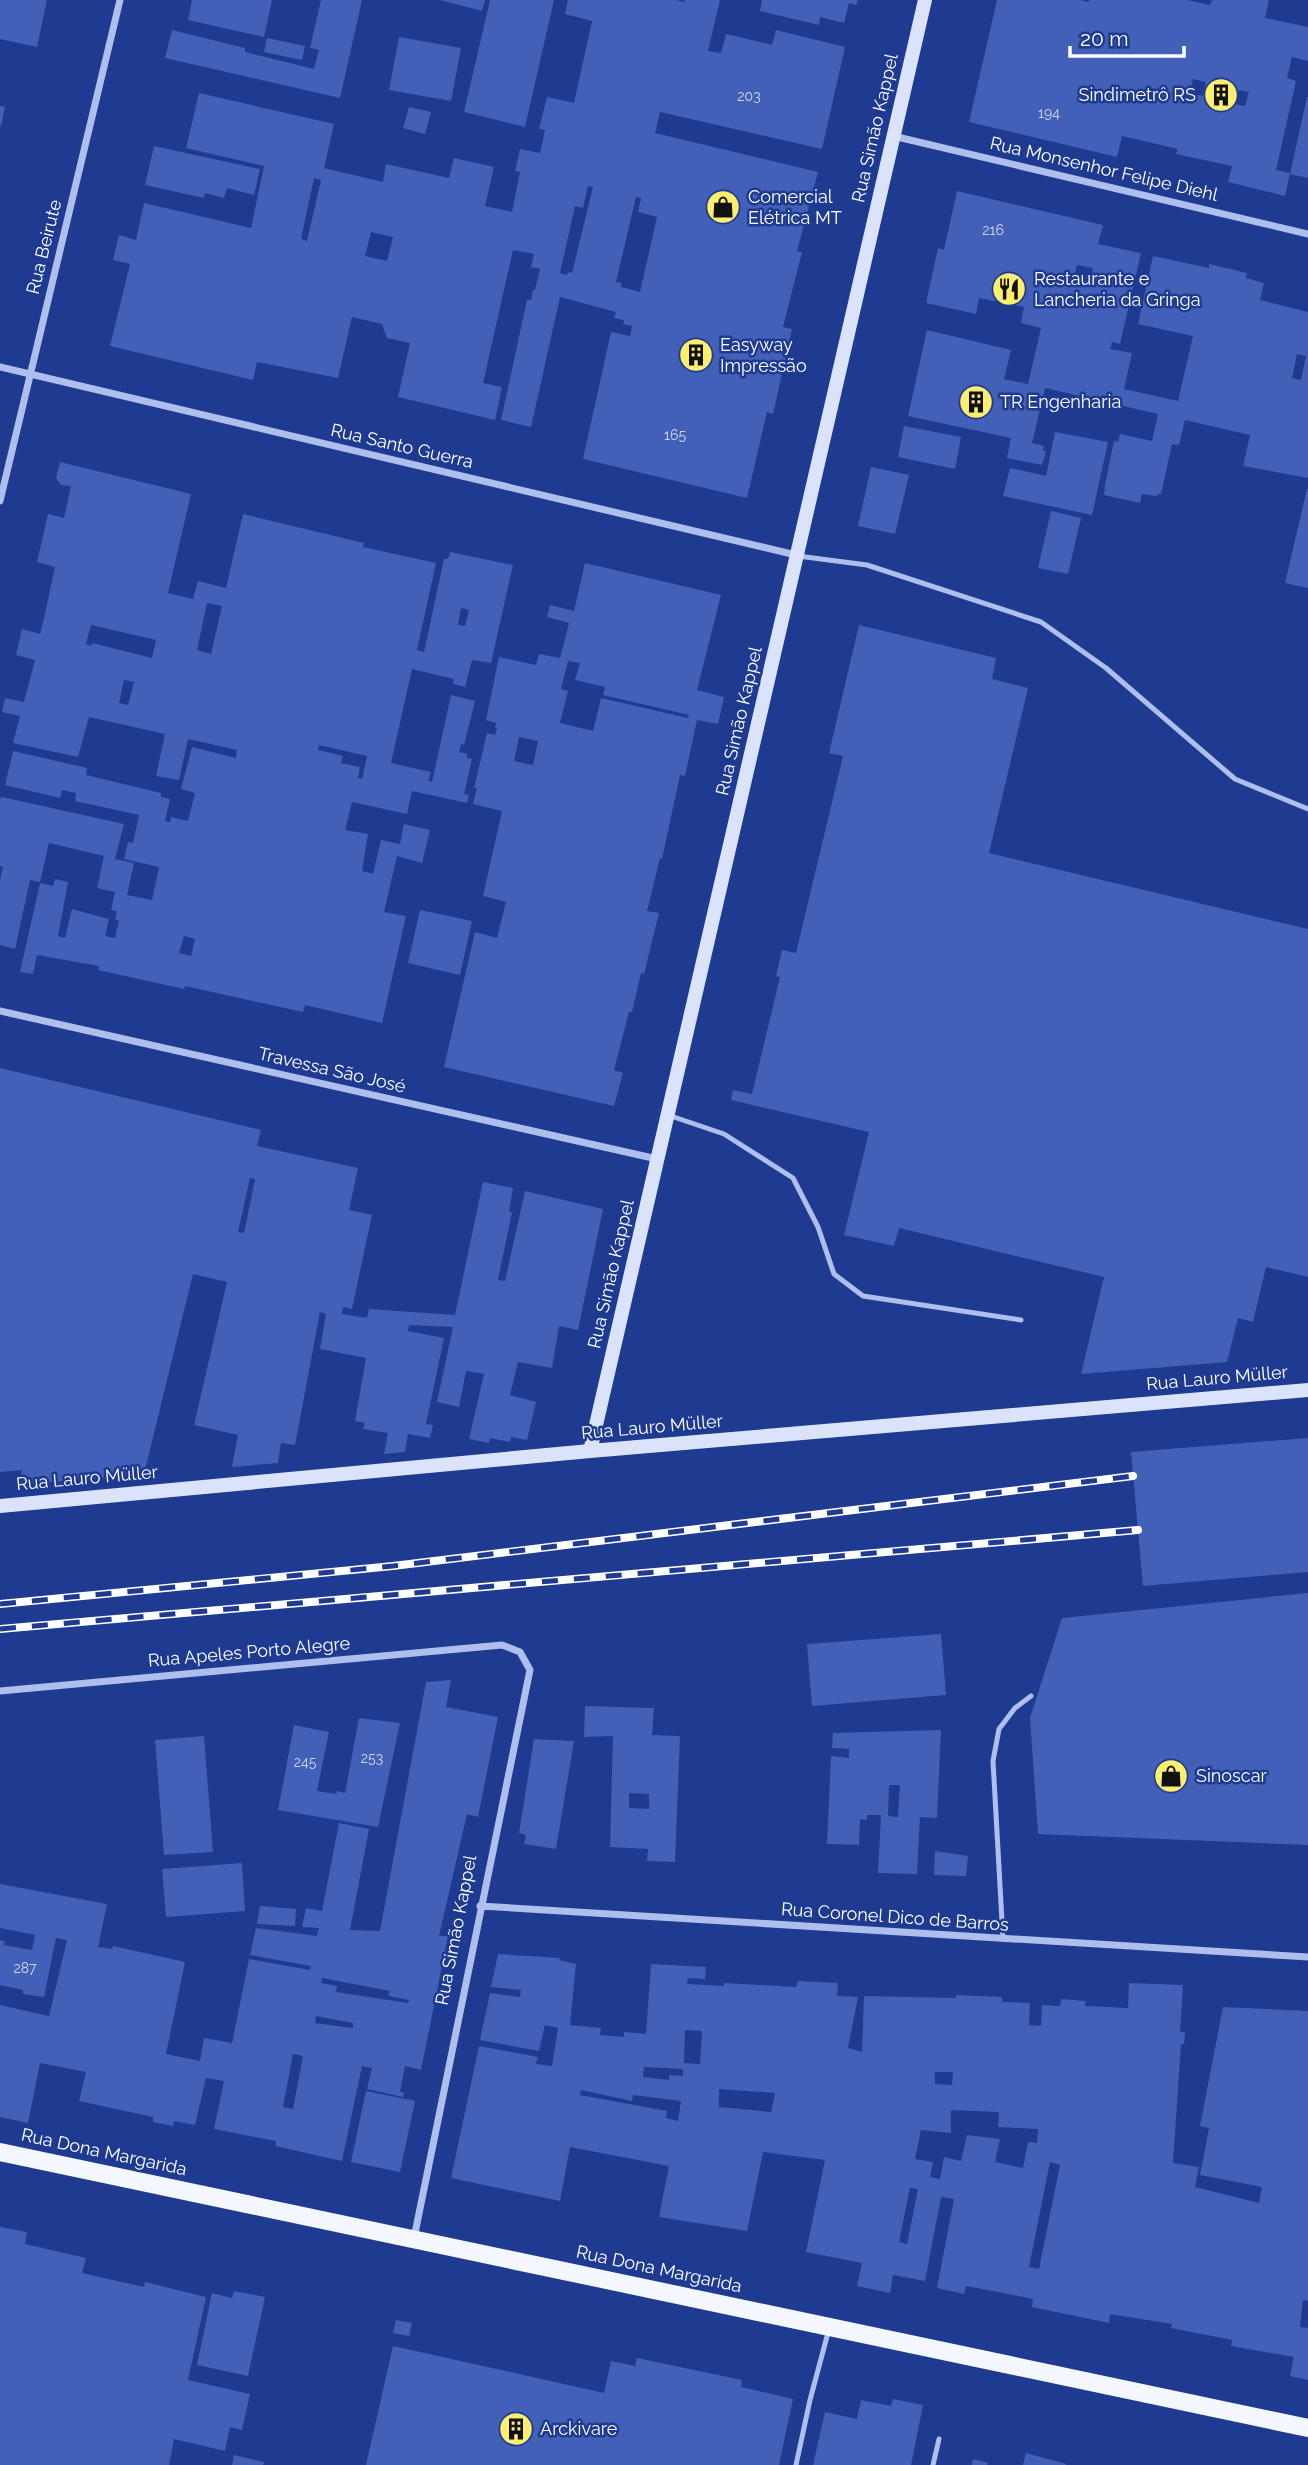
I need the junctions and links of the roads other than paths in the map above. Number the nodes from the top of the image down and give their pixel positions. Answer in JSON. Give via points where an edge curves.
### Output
{"nodes":[{"id":1,"x":120,"y":0,"type":"edge"},
{"id":2,"x":925,"y":0,"type":"edge"},
{"id":3,"x":893,"y":136,"type":"junction"},
{"id":4,"x":1308,"y":234,"type":"edge"},
{"id":5,"x":0,"y":367,"type":"edge"},
{"id":6,"x":30,"y":374,"type":"junction"},
{"id":7,"x":0,"y":501,"type":"edge"},
{"id":8,"x":796,"y":555,"type":"junction"},
{"id":9,"x":1308,"y":809,"type":"edge"},
{"id":10,"x":0,"y":1011,"type":"edge"},
{"id":11,"x":668,"y":1115,"type":"junction"},
{"id":12,"x":657,"y":1159,"type":"junction"},
{"id":13,"x":1021,"y":1320,"type":"dead end"},
{"id":14,"x":1308,"y":1390,"type":"edge"},
{"id":15,"x":590,"y":1451,"type":"junction"},
{"id":16,"x":0,"y":1506,"type":"edge"},
{"id":17,"x":502,"y":1645,"type":"joint"},
{"id":18,"x":0,"y":1691,"type":"edge"},
{"id":19,"x":1031,"y":1696,"type":"dead end"},
{"id":20,"x":480,"y":1906,"type":"junction"},
{"id":21,"x":1003,"y":1939,"type":"junction"},
{"id":22,"x":1308,"y":1957,"type":"edge"},
{"id":23,"x":0,"y":2152,"type":"edge"},
{"id":24,"x":414,"y":2238,"type":"junction"},
{"id":25,"x":830,"y":2326,"type":"junction"},
{"id":26,"x":1308,"y":2428,"type":"edge"},
{"id":27,"x":939,"y":2439,"type":"dead end"},
{"id":28,"x":796,"y":2465,"type":"edge"},
{"id":29,"x":933,"y":2465,"type":"edge"}],
"edges":[{"from":1,"to":6,"type":"street","name":"Rua Beirute"},
{"from":2,"to":3,"type":"street","name":"Rua Simão Kappel"},
{"from":3,"to":4,"type":"street","name":"Rua Monsenhor Felipe Diehl"},
{"from":3,"to":8,"type":"street","name":"Rua Simão Kappel"},
{"from":5,"to":6,"type":"street","name":"Rua Santo Guerra"},
{"from":6,"to":7,"type":"street","name":"Rua Beirute"},
{"from":6,"to":8,"type":"street","name":"Rua Santo Guerra"},
{"from":8,"to":9,"type":"lane","via":[[867,565],[1041,622],[1106,668],[1235,779]]},
{"from":8,"to":11,"type":"street","name":"Rua Simão Kappel"},
{"from":10,"to":12,"type":"street","name":"Travessa São José"},
{"from":11,"to":12,"type":"street","name":"Rua Simão Kappel"},
{"from":11,"to":13,"type":"lane","via":[[724,1134],[793,1178],[818,1227],[834,1274],[863,1296]]},
{"from":12,"to":15,"type":"street","name":"Rua Simão Kappel"},
{"from":14,"to":15,"type":"street","name":"Rua Lauro Müller"},
{"from":15,"to":16,"type":"street","name":"Rua Lauro Müller"},
{"from":17,"to":18,"type":"street","name":"Rua Apeles Porto Alegre"},
{"from":17,"to":20,"type":"street","name":"Rua Simão Kappel","via":[[520,1652],[530,1670]]},
{"from":19,"to":21,"type":"lane","via":[[999,1729],[993,1761]]},
{"from":20,"to":21,"type":"street","name":"Rua Coronel Dico de Barros"},
{"from":20,"to":24,"type":"street","name":"Rua Simão Kappel"},
{"from":21,"to":22,"type":"street","name":"Rua Coronel Dico de Barros"},
{"from":23,"to":24,"type":"main road","name":"Rua Dona Margarida"},
{"from":24,"to":25,"type":"main road","name":"Rua Dona Margarida"},
{"from":25,"to":26,"type":"main road","name":"Rua Dona Margarida"},
{"from":25,"to":28,"type":"lane"},
{"from":27,"to":29,"type":"lane"}]}
